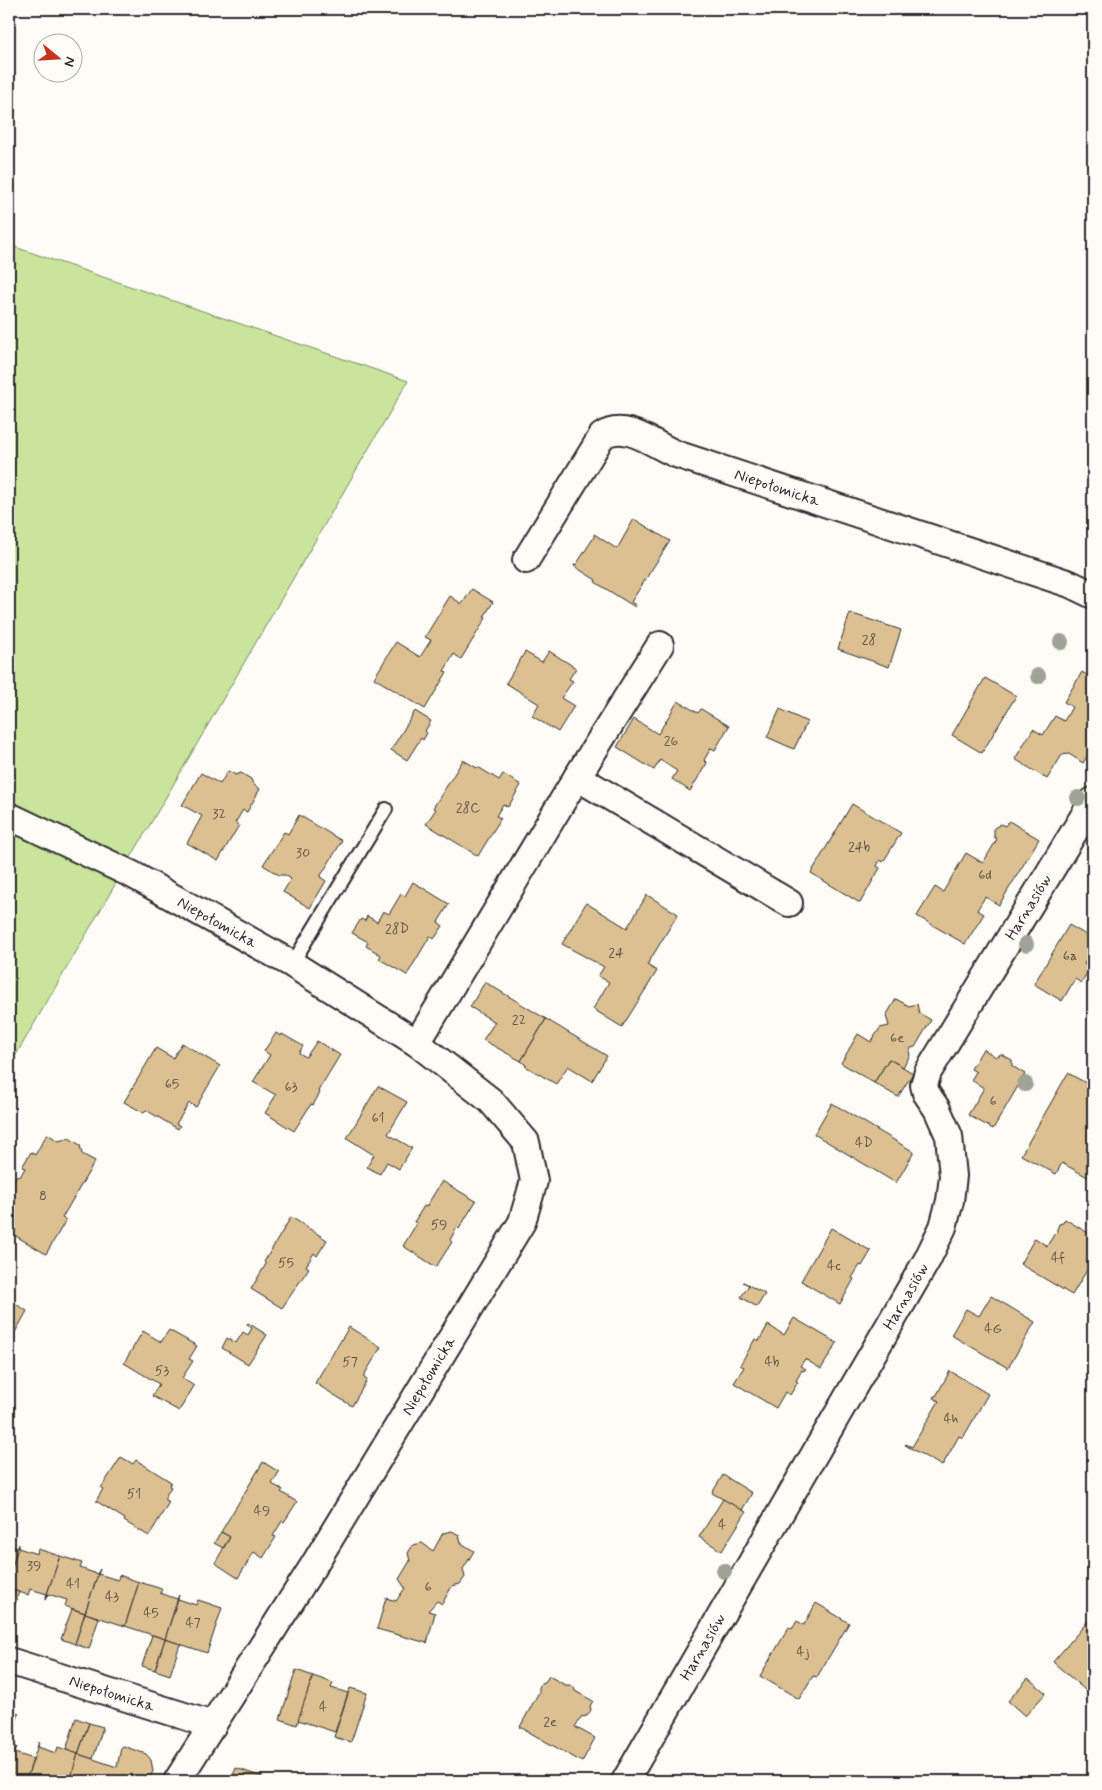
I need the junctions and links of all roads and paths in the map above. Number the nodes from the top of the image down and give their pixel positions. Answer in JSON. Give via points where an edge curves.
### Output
{"nodes":[{"id":1,"x":526,"y":560,"type":"dead end"},
{"id":2,"x":1093,"y":595,"type":"edge"},
{"id":3,"x":660,"y":644,"type":"dead end"},
{"id":4,"x":576,"y":777,"type":"junction"},
{"id":5,"x":1093,"y":801,"type":"edge"},
{"id":6,"x":386,"y":809,"type":"dead end"},
{"id":7,"x":9,"y":816,"type":"edge"},
{"id":8,"x":790,"y":903,"type":"dead end"},
{"id":9,"x":292,"y":964,"type":"junction"},
{"id":10,"x":417,"y":1043,"type":"junction"},
{"id":11,"x":9,"y":1661,"type":"edge"},
{"id":12,"x":213,"y":1726,"type":"junction"},
{"id":13,"x":178,"y":1781,"type":"edge"},
{"id":14,"x":625,"y":1781,"type":"edge"}],
"edges":[{"from":1,"to":2,"type":"street","name":"Niepołomicka","via":[[602,436],[610,430],[621,430],[676,454],[1070,584]]},
{"from":3,"to":4,"type":"street"},
{"from":4,"to":8,"type":"street"},
{"from":4,"to":10,"type":"street"},
{"from":5,"to":14,"type":"street","name":"Harnasiów","via":[[928,1072],[924,1085],[926,1093],[944,1120],[951,1150],[953,1176],[943,1227],[927,1260]]},
{"from":6,"to":9,"type":"lane"},
{"from":7,"to":9,"type":"street","name":"Niepołomicka","via":[[133,875]]},
{"from":9,"to":10,"type":"street","name":"Niepołomicka"},
{"from":10,"to":12,"type":"street","name":"Niepołomicka","via":[[491,1101],[526,1142],[534,1180],[530,1197],[522,1222]]},
{"from":11,"to":12,"type":"street","name":"Niepołomicka"},
{"from":12,"to":13,"type":"street","name":"Niepołomicka"}]}
